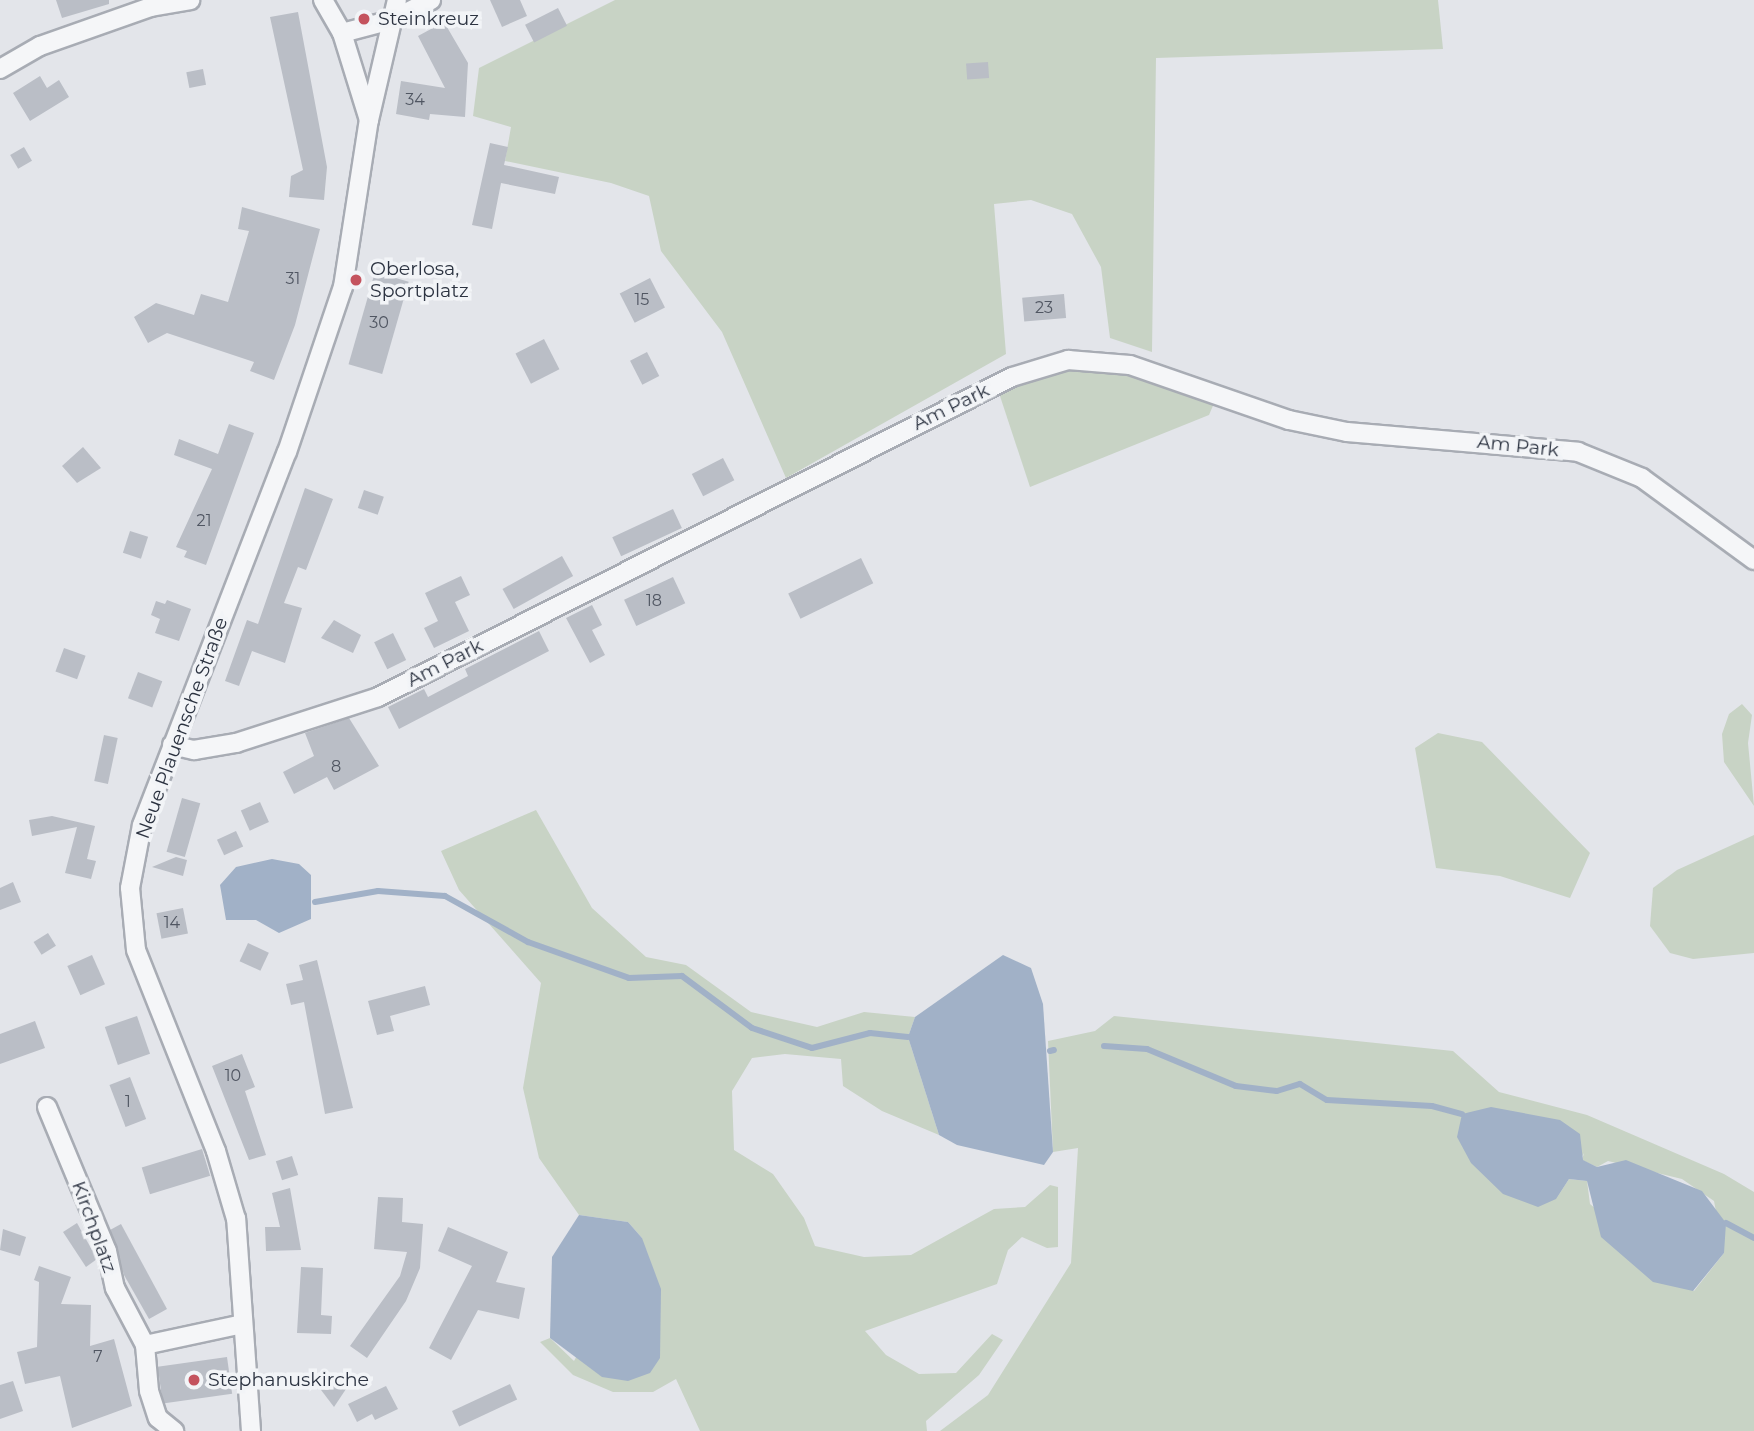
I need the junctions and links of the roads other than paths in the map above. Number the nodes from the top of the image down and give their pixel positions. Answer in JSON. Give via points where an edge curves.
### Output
{"nodes":[{"id":1,"x":190,"y":0,"type":"edge"},
{"id":2,"x":323,"y":0,"type":"edge"},
{"id":3,"x":397,"y":0,"type":"edge"},
{"id":4,"x":431,"y":0,"type":"edge"},
{"id":5,"x":392,"y":20,"type":"junction"},
{"id":6,"x":342,"y":33,"type":"junction"},
{"id":7,"x":0,"y":69,"type":"edge"},
{"id":8,"x":369,"y":120,"type":"junction"},
{"id":9,"x":1754,"y":560,"type":"edge"},
{"id":10,"x":172,"y":746,"type":"junction"},
{"id":11,"x":47,"y":1107,"type":"dead end"},
{"id":12,"x":243,"y":1324,"type":"junction"},
{"id":13,"x":145,"y":1345,"type":"junction"},
{"id":14,"x":174,"y":1431,"type":"edge"},
{"id":15,"x":251,"y":1431,"type":"edge"}],
"edges":[{"from":1,"to":7,"type":"street","via":[[151,7],[40,46]]},
{"from":2,"to":6,"type":"street","name":"Neue Plauensche Straße"},
{"from":3,"to":5,"type":"street"},
{"from":4,"to":5,"type":"street"},
{"from":5,"to":6,"type":"street"},
{"from":5,"to":8,"type":"street"},
{"from":6,"to":8,"type":"street","name":"Neue Plauensche Straße"},
{"from":8,"to":10,"type":"street","name":"Neue Plauensche Straße","via":[[343,287],[287,452]]},
{"from":9,"to":10,"type":"street","name":"Am Park","via":[[1704,518],[1642,478],[1577,452],[1348,432],[1289,420],[1130,365],[1068,360],[1012,377],[378,696],[236,743],[194,750]]},
{"from":10,"to":12,"type":"street","name":"Neue Plauensche Straße","via":[[142,825],[130,888],[136,950],[216,1152],[236,1219]]},
{"from":11,"to":13,"type":"street","name":"Kirchplatz","via":[[107,1251],[115,1288]]},
{"from":12,"to":13,"type":"street"},
{"from":12,"to":15,"type":"street","name":"Neue Plauensche Straße"},
{"from":13,"to":14,"type":"street","name":"Kirchplatz","via":[[149,1391],[158,1418]]}]}
